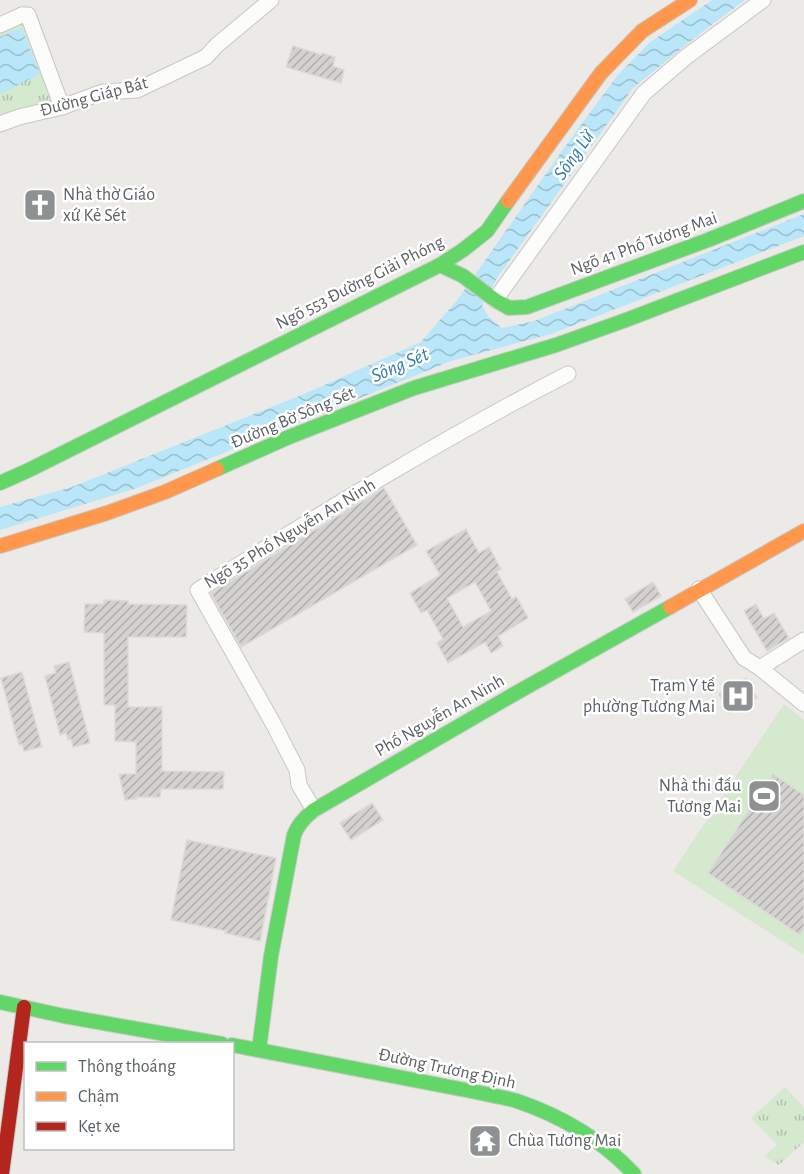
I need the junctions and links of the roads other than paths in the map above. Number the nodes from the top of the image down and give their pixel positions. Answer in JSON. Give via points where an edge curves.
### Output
{"nodes":[{"id":1,"x":271,"y":0,"type":"edge"},
{"id":2,"x":690,"y":0,"type":"edge"},
{"id":3,"x":763,"y":0,"type":"edge"},
{"id":4,"x":0,"y":25,"type":"edge"},
{"id":5,"x":62,"y":107,"type":"junction"},
{"id":6,"x":0,"y":124,"type":"edge"},
{"id":7,"x":804,"y":201,"type":"edge"},
{"id":8,"x":804,"y":252,"type":"edge"},
{"id":9,"x":440,"y":265,"type":"junction"},
{"id":10,"x":495,"y":300,"type":"junction"},
{"id":11,"x":568,"y":374,"type":"dead end"},
{"id":12,"x":0,"y":483,"type":"edge"},
{"id":13,"x":804,"y":531,"type":"edge"},
{"id":14,"x":0,"y":546,"type":"edge"},
{"id":15,"x":699,"y":590,"type":"junction"},
{"id":16,"x":804,"y":640,"type":"edge"},
{"id":17,"x":760,"y":668,"type":"junction"},
{"id":18,"x":804,"y":704,"type":"edge"},
{"id":19,"x":314,"y":810,"type":"junction"},
{"id":20,"x":0,"y":1002,"type":"edge"},
{"id":21,"x":24,"y":1007,"type":"junction"},
{"id":22,"x":211,"y":1042,"type":"edge"},
{"id":23,"x":234,"y":1046,"type":"edge"},
{"id":24,"x":259,"y":1050,"type":"junction"},
{"id":25,"x":2,"y":1174,"type":"edge"},
{"id":26,"x":634,"y":1174,"type":"edge"}],
"edges":[{"from":1,"to":5,"type":"street","name":"Đường Giáp Bát","via":[[206,57],[137,90],[104,92]]},
{"from":2,"to":9,"type":"street","name":"Ngõ 553 Đường Giải Phóng","via":[[642,31],[601,73],[487,231]]},
{"from":3,"to":10,"type":"street","via":[[644,93]]},
{"from":4,"to":5,"type":"street","via":[[18,8],[28,15]]},
{"from":5,"to":6,"type":"street","name":"Đường Giáp Bát"},
{"from":7,"to":10,"type":"street","name":"Ngõ 41 Phố Tương Mai","via":[[527,307],[509,308]]},
{"from":8,"to":14,"type":"street","name":"Đường Bờ Sông Sét","via":[[556,345],[414,388],[165,492]]},
{"from":9,"to":10,"type":"street","via":[[464,276]]},
{"from":9,"to":12,"type":"street","name":"Ngõ 553 Đường Giải Phóng"},
{"from":11,"to":19,"type":"street","name":"Ngõ 35 Phố Nguyễn An Ninh","via":[[507,405],[198,590],[274,725]]},
{"from":13,"to":15,"type":"street","name":"Phố Nguyễn An Ninh"},
{"from":15,"to":17,"type":"street","via":[[744,658]]},
{"from":15,"to":19,"type":"street","name":"Phố Nguyễn An Ninh"},
{"from":16,"to":17,"type":"street"},
{"from":17,"to":18,"type":"street"},
{"from":19,"to":24,"type":"street","name":"Phố Nguyễn An Ninh","via":[[303,818],[294,835],[271,956]]},
{"from":20,"to":21,"type":"street"},
{"from":21,"to":22,"type":"street"},
{"from":21,"to":25,"type":"street"},
{"from":23,"to":24,"type":"street","name":"Đường Trương Định"},
{"from":24,"to":26,"type":"street","name":"Đường Trương Định","via":[[516,1101],[572,1124]]}]}
